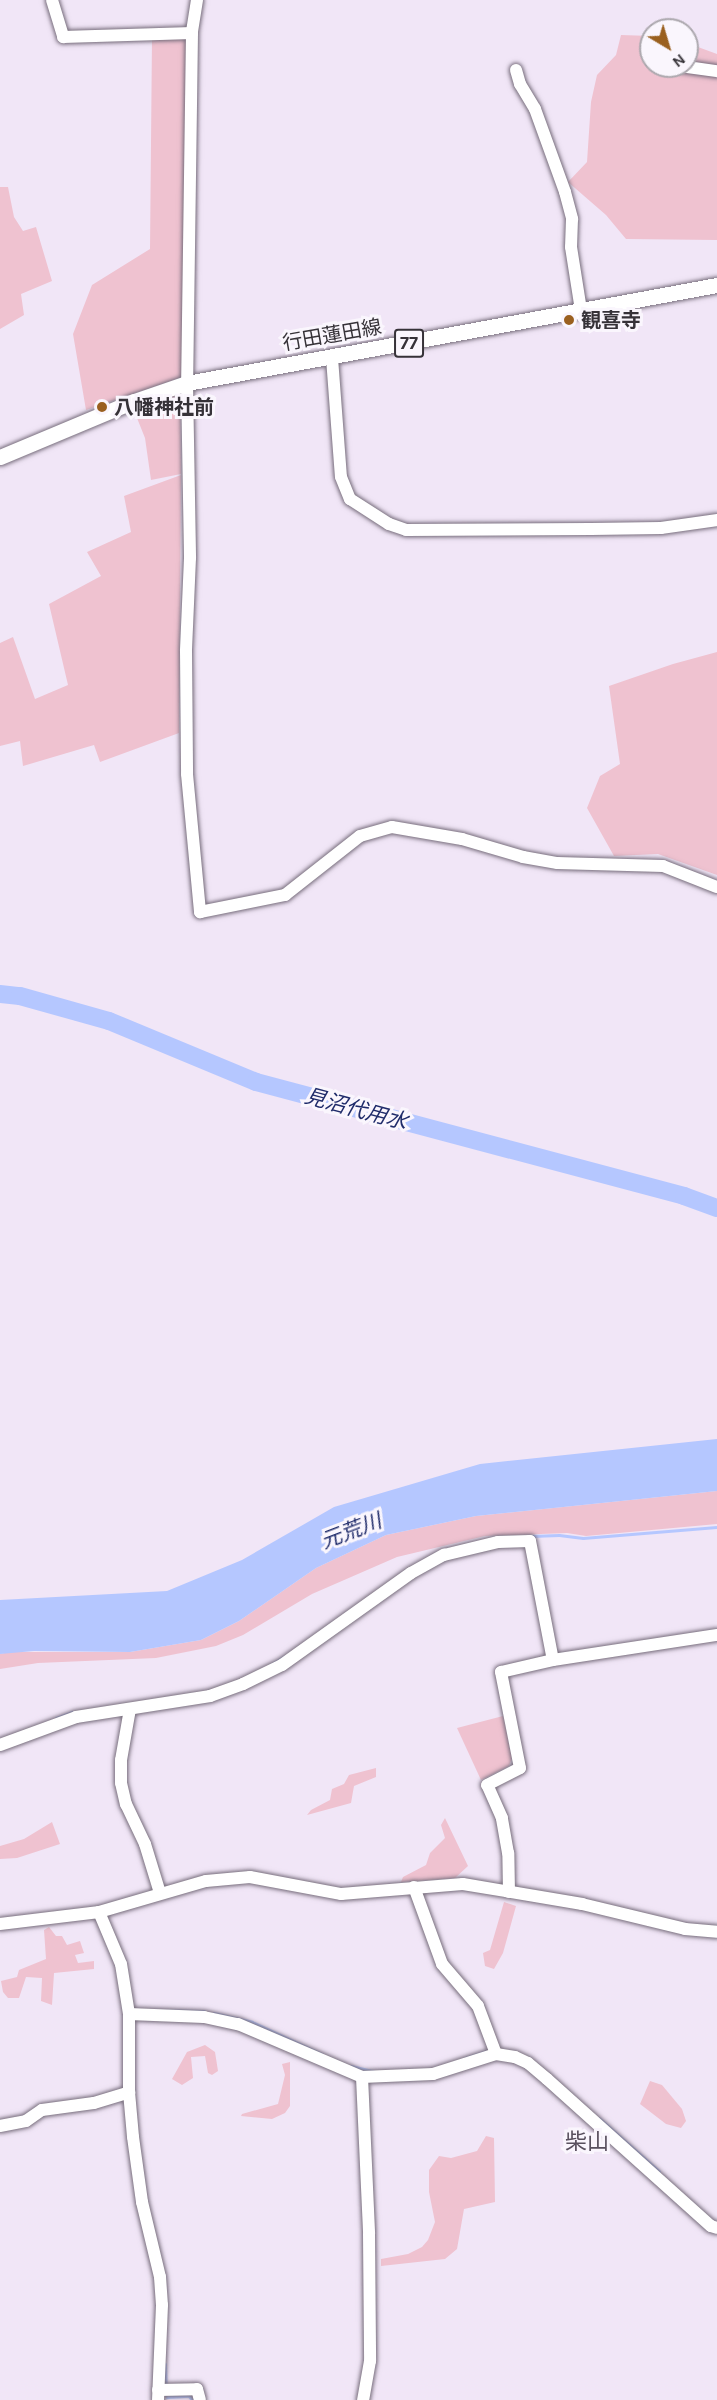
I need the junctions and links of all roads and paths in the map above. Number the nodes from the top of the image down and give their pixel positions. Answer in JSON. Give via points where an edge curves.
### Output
{"nodes":[{"id":1,"x":52,"y":0,"type":"edge"},
{"id":2,"x":197,"y":0,"type":"edge"},
{"id":3,"x":192,"y":33,"type":"junction"},
{"id":4,"x":699,"y":69,"type":"edge"},
{"id":5,"x":516,"y":70,"type":"dead end"},
{"id":6,"x":717,"y":71,"type":"edge"},
{"id":7,"x":717,"y":285,"type":"edge"},
{"id":8,"x":581,"y":310,"type":"junction"},
{"id":9,"x":332,"y":358,"type":"junction"},
{"id":10,"x":187,"y":382,"type":"junction"},
{"id":11,"x":0,"y":457,"type":"edge"},
{"id":12,"x":717,"y":520,"type":"edge"},
{"id":13,"x":717,"y":887,"type":"edge"},
{"id":14,"x":717,"y":1635,"type":"edge"},
{"id":15,"x":553,"y":1660,"type":"junction"},
{"id":16,"x":130,"y":1709,"type":"junction"},
{"id":17,"x":0,"y":1746,"type":"edge"},
{"id":18,"x":414,"y":1887,"type":"junction"},
{"id":19,"x":509,"y":1892,"type":"junction"},
{"id":20,"x":160,"y":1893,"type":"junction"},
{"id":21,"x":99,"y":1912,"type":"junction"},
{"id":22,"x":0,"y":1924,"type":"edge"},
{"id":23,"x":717,"y":1932,"type":"edge"},
{"id":24,"x":129,"y":2014,"type":"junction"},
{"id":25,"x":496,"y":2054,"type":"junction"},
{"id":26,"x":362,"y":2077,"type":"junction"},
{"id":27,"x":129,"y":2092,"type":"junction"},
{"id":28,"x":0,"y":2126,"type":"edge"},
{"id":29,"x":717,"y":2229,"type":"edge"},
{"id":30,"x":158,"y":2395,"type":"edge"},
{"id":31,"x":200,"y":2400,"type":"edge"},
{"id":32,"x":363,"y":2400,"type":"edge"}],
"edges":[{"from":1,"to":3,"type":"street","via":[[63,37]]},
{"from":2,"to":3,"type":"street"},
{"from":3,"to":10,"type":"street"},
{"from":4,"to":6,"type":"street"},
{"from":5,"to":8,"type":"street","via":[[535,109],[565,192],[572,219],[571,247]]},
{"from":7,"to":8,"type":"main road","name":"行田蓮田線","number":"77"},
{"from":8,"to":9,"type":"main road","name":"行田蓮田線","number":"77"},
{"from":9,"to":10,"type":"main road","name":"行田蓮田線","number":"77"},
{"from":9,"to":12,"type":"street","via":[[341,477],[350,499],[388,524],[406,530],[591,529],[661,528]]},
{"from":10,"to":11,"type":"main road","name":"行田蓮田線","number":"77","via":[[134,400]]},
{"from":10,"to":13,"type":"street","via":[[187,774],[200,912],[285,895],[360,836],[392,827],[462,839],[557,863],[663,866]]},
{"from":14,"to":15,"type":"street"},
{"from":15,"to":16,"type":"street","via":[[530,1541],[498,1542],[444,1555],[411,1573],[282,1665],[243,1684],[210,1696]]},
{"from":15,"to":19,"type":"street","via":[[501,1672],[520,1768],[487,1785],[501,1818],[508,1853]]},
{"from":16,"to":17,"type":"street","via":[[75,1717]]},
{"from":16,"to":20,"type":"street","via":[[121,1783]]},
{"from":18,"to":19,"type":"street","via":[[463,1884]]},
{"from":18,"to":20,"type":"street","via":[[341,1893],[250,1877],[206,1881]]},
{"from":18,"to":25,"type":"street","via":[[442,1964],[478,2006]]},
{"from":19,"to":23,"type":"street","via":[[582,1904],[685,1929]]},
{"from":20,"to":21,"type":"street"},
{"from":21,"to":22,"type":"street"},
{"from":21,"to":24,"type":"street","via":[[121,1964]]},
{"from":24,"to":26,"type":"street","via":[[204,2017],[238,2024]]},
{"from":24,"to":27,"type":"street"},
{"from":25,"to":26,"type":"street","via":[[433,2074]]},
{"from":25,"to":29,"type":"street","via":[[528,2063]]},
{"from":26,"to":32,"type":"street","via":[[370,2361]]},
{"from":27,"to":28,"type":"street","via":[[94,2103],[42,2110],[26,2121]]},
{"from":27,"to":30,"type":"street","via":[[142,2202],[160,2277]]},
{"from":30,"to":31,"type":"street","via":[[197,2389]]}]}
